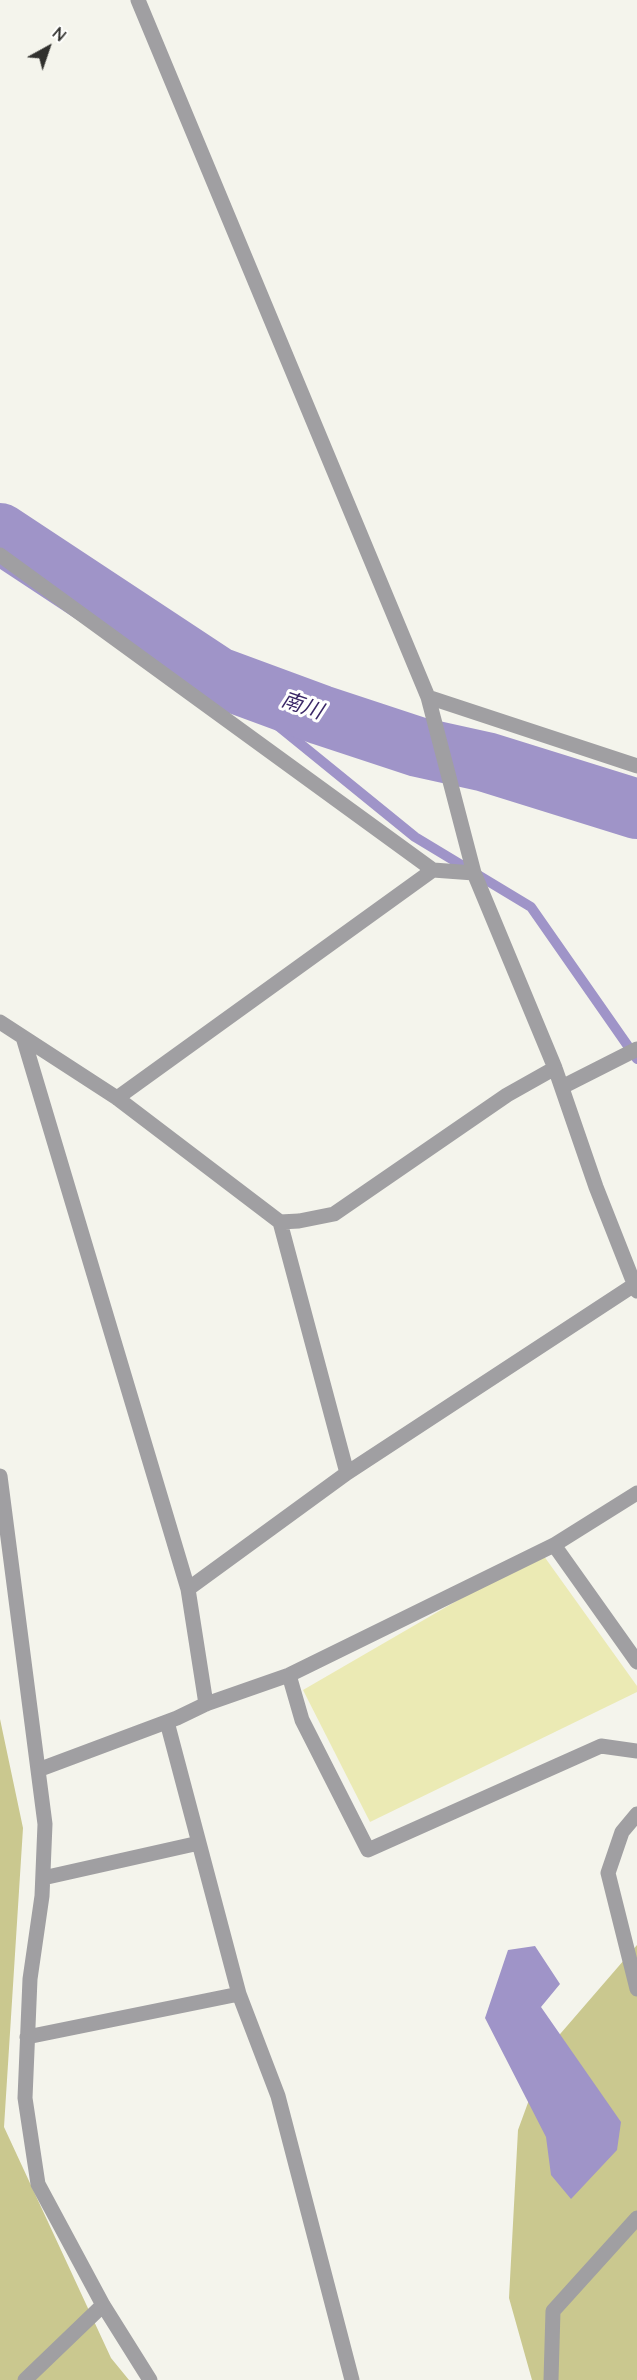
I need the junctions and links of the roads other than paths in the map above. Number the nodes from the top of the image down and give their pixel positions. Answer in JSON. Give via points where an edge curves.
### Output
{"nodes":[{"id":1,"x":138,"y":0,"type":"edge"},
{"id":2,"x":0,"y":555,"type":"edge"},
{"id":3,"x":428,"y":697,"type":"junction"},
{"id":4,"x":637,"y":766,"type":"edge"},
{"id":5,"x":434,"y":870,"type":"junction"},
{"id":6,"x":474,"y":873,"type":"junction"},
{"id":7,"x":0,"y":1022,"type":"edge"},
{"id":8,"x":23,"y":1037,"type":"junction"},
{"id":9,"x":637,"y":1049,"type":"edge"},
{"id":10,"x":555,"y":1068,"type":"junction"},
{"id":11,"x":562,"y":1087,"type":"junction"},
{"id":12,"x":117,"y":1098,"type":"junction"},
{"id":13,"x":280,"y":1222,"type":"junction"},
{"id":14,"x":636,"y":1288,"type":"edge"},
{"id":15,"x":347,"y":1473,"type":"junction"},
{"id":16,"x":0,"y":1476,"type":"edge"},
{"id":17,"x":637,"y":1493,"type":"edge"},
{"id":18,"x":554,"y":1545,"type":"junction"},
{"id":19,"x":188,"y":1589,"type":"junction"},
{"id":20,"x":637,"y":1662,"type":"edge"},
{"id":21,"x":289,"y":1674,"type":"junction"},
{"id":22,"x":206,"y":1704,"type":"junction"},
{"id":23,"x":166,"y":1722,"type":"junction"},
{"id":24,"x":637,"y":1750,"type":"edge"},
{"id":25,"x":38,"y":1770,"type":"junction"},
{"id":26,"x":637,"y":1814,"type":"edge"},
{"id":27,"x":199,"y":1843,"type":"junction"},
{"id":28,"x":43,"y":1878,"type":"junction"},
{"id":29,"x":637,"y":1989,"type":"edge"},
{"id":30,"x":239,"y":1994,"type":"junction"},
{"id":31,"x":27,"y":2037,"type":"junction"},
{"id":32,"x":637,"y":2218,"type":"edge"},
{"id":33,"x":103,"y":2305,"type":"junction"},
{"id":34,"x":26,"y":2380,"type":"edge"},
{"id":35,"x":150,"y":2380,"type":"edge"},
{"id":36,"x":352,"y":2380,"type":"edge"},
{"id":37,"x":551,"y":2380,"type":"edge"}],
"edges":[{"from":1,"to":3,"type":"street"},
{"from":2,"to":5,"type":"street"},
{"from":3,"to":4,"type":"street"},
{"from":3,"to":6,"type":"street"},
{"from":5,"to":6,"type":"street"},
{"from":5,"to":12,"type":"street"},
{"from":6,"to":10,"type":"street"},
{"from":7,"to":8,"type":"street"},
{"from":8,"to":12,"type":"street"},
{"from":8,"to":19,"type":"street"},
{"from":9,"to":11,"type":"street"},
{"from":10,"to":11,"type":"street"},
{"from":10,"to":13,"type":"street","via":[[507,1095],[334,1214]]},
{"from":11,"to":14,"type":"street"},
{"from":12,"to":13,"type":"street"},
{"from":13,"to":15,"type":"street"},
{"from":14,"to":15,"type":"street"},
{"from":15,"to":19,"type":"street"},
{"from":16,"to":25,"type":"street"},
{"from":17,"to":18,"type":"street"},
{"from":18,"to":20,"type":"street"},
{"from":18,"to":21,"type":"street"},
{"from":19,"to":22,"type":"street"},
{"from":21,"to":22,"type":"street"},
{"from":21,"to":24,"type":"street","via":[[302,1720],[368,1850],[601,1746]]},
{"from":22,"to":23,"type":"street"},
{"from":23,"to":25,"type":"street"},
{"from":23,"to":27,"type":"street"},
{"from":25,"to":28,"type":"street","via":[[45,1824]]},
{"from":26,"to":29,"type":"street","via":[[622,1832],[608,1873]]},
{"from":27,"to":28,"type":"street"},
{"from":27,"to":30,"type":"street"},
{"from":28,"to":31,"type":"street"},
{"from":30,"to":31,"type":"street"},
{"from":30,"to":36,"type":"street","via":[[278,2096]]},
{"from":31,"to":33,"type":"street","via":[[25,2098],[38,2184]]},
{"from":32,"to":37,"type":"street","via":[[553,2311]]},
{"from":33,"to":34,"type":"street"},
{"from":33,"to":35,"type":"street"}]}
